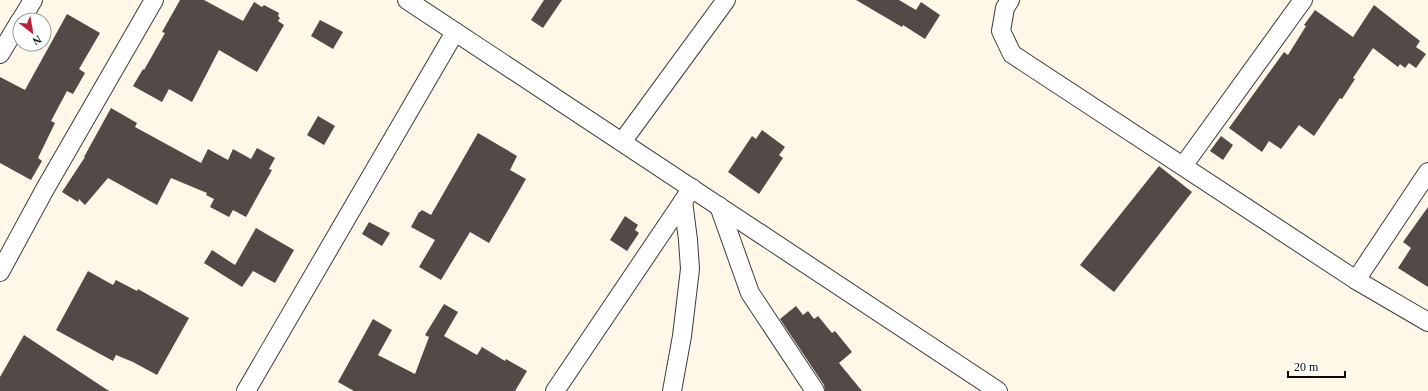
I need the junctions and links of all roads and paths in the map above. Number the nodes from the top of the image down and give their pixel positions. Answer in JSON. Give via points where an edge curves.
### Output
{"nodes":[{"id":1,"x":33,"y":0,"type":"edge"},
{"id":2,"x":154,"y":0,"type":"edge"},
{"id":3,"x":407,"y":0,"type":"edge"},
{"id":4,"x":726,"y":0,"type":"edge"},
{"id":5,"x":1010,"y":0,"type":"edge"},
{"id":6,"x":1303,"y":0,"type":"edge"},
{"id":7,"x":25,"y":12,"type":"edge"},
{"id":8,"x":455,"y":32,"type":"junction"},
{"id":9,"x":12,"y":34,"type":"edge"},
{"id":10,"x":0,"y":54,"type":"edge"},
{"id":11,"x":622,"y":142,"type":"junction"},
{"id":12,"x":1183,"y":166,"type":"junction"},
{"id":13,"x":1428,"y":172,"type":"edge"},
{"id":14,"x":688,"y":195,"type":"junction"},
{"id":15,"x":718,"y":206,"type":"junction"},
{"id":16,"x":0,"y":272,"type":"edge"},
{"id":17,"x":1356,"y":280,"type":"junction"},
{"id":18,"x":1428,"y":322,"type":"edge"},
{"id":19,"x":246,"y":391,"type":"edge"},
{"id":20,"x":555,"y":391,"type":"edge"},
{"id":21,"x":672,"y":391,"type":"edge"},
{"id":22,"x":815,"y":391,"type":"edge"},
{"id":23,"x":998,"y":391,"type":"edge"}],
"edges":[{"from":1,"to":7,"type":"street"},
{"from":2,"to":16,"type":"street"},
{"from":3,"to":8,"type":"street"},
{"from":4,"to":11,"type":"street"},
{"from":5,"to":12,"type":"street","via":[[1005,8],[1001,31],[1012,54]]},
{"from":6,"to":12,"type":"street"},
{"from":8,"to":11,"type":"street"},
{"from":8,"to":19,"type":"street"},
{"from":9,"to":10,"type":"street"},
{"from":11,"to":14,"type":"street"},
{"from":12,"to":17,"type":"street"},
{"from":13,"to":17,"type":"street"},
{"from":14,"to":15,"type":"street"},
{"from":14,"to":20,"type":"street"},
{"from":14,"to":21,"type":"street","via":[[690,269]]},
{"from":15,"to":22,"type":"street","via":[[750,293]]},
{"from":15,"to":23,"type":"street"},
{"from":17,"to":18,"type":"street"}]}
